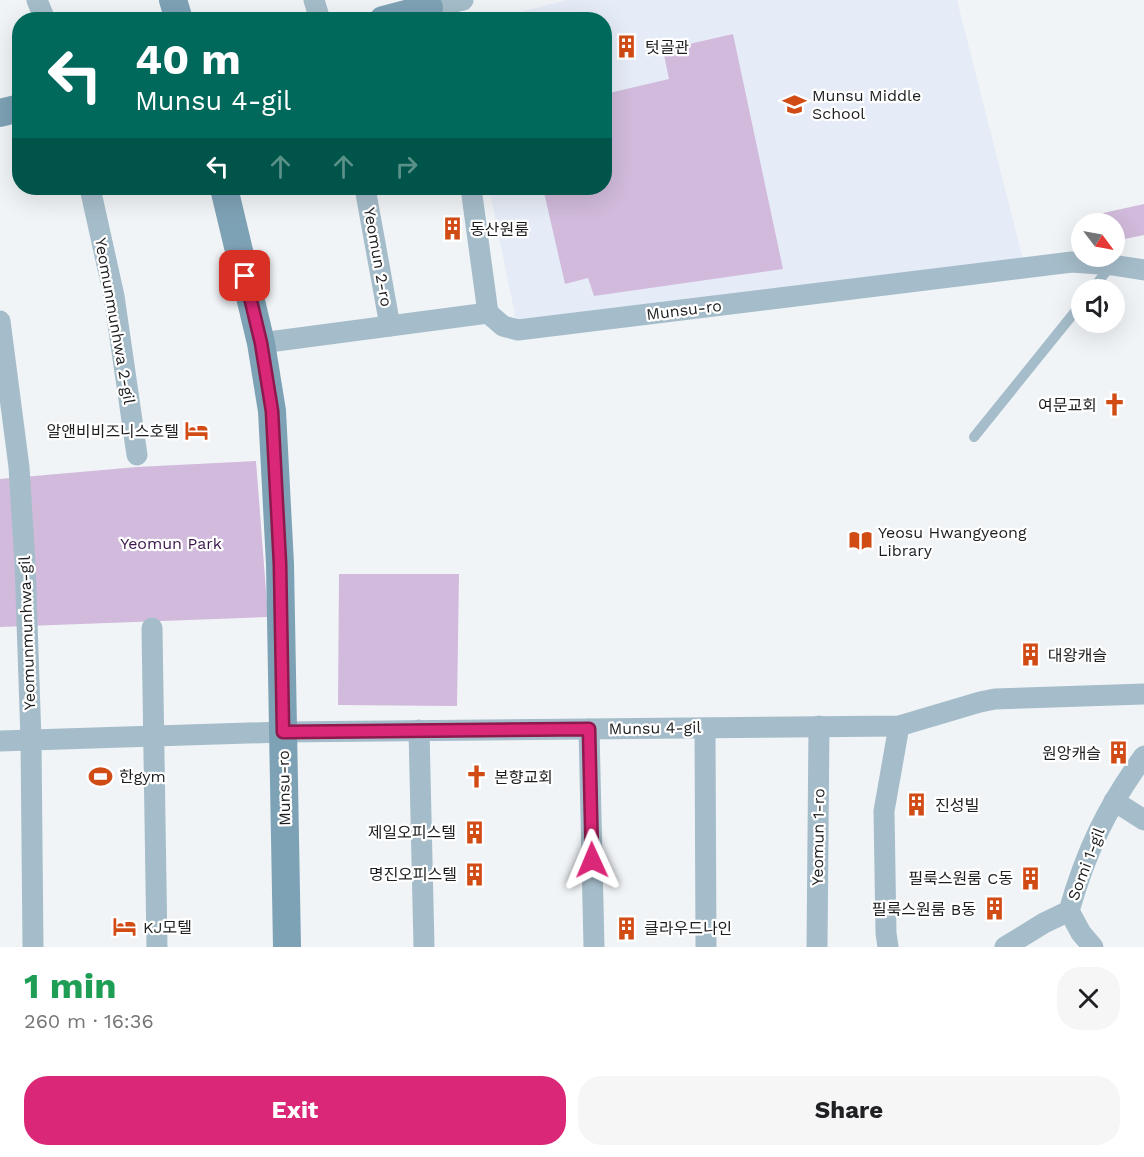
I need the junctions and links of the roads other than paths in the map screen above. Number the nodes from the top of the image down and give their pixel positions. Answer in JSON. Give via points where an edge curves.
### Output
{"nodes":[{"id":1,"x":463,"y":0,"type":"edge"},
{"id":2,"x":429,"y":9,"type":"edge"},
{"id":3,"x":92,"y":195,"type":"edge"},
{"id":4,"x":226,"y":195,"type":"edge"},
{"id":5,"x":367,"y":195,"type":"edge"},
{"id":6,"x":472,"y":195,"type":"edge"},
{"id":7,"x":1071,"y":262,"type":"edge"},
{"id":8,"x":1110,"y":267,"type":"edge"},
{"id":9,"x":1125,"y":267,"type":"edge"},
{"id":10,"x":1144,"y":270,"type":"edge"},
{"id":11,"x":1101,"y":279,"type":"edge"},
{"id":12,"x":488,"y":314,"type":"junction"},
{"id":13,"x":1071,"y":317,"type":"edge"},
{"id":14,"x":0,"y":321,"type":"edge"},
{"id":15,"x":390,"y":326,"type":"junction"},
{"id":16,"x":261,"y":343,"type":"junction"},
{"id":17,"x":974,"y":437,"type":"dead end"},
{"id":18,"x":137,"y":454,"type":"dead end"},
{"id":19,"x":152,"y":628,"type":"dead end"},
{"id":20,"x":1144,"y":694,"type":"edge"},
{"id":21,"x":819,"y":726,"type":"junction"},
{"id":22,"x":899,"y":726,"type":"junction"},
{"id":23,"x":705,"y":728,"type":"junction"},
{"id":24,"x":589,"y":729,"type":"junction"},
{"id":25,"x":419,"y":730,"type":"junction"},
{"id":26,"x":283,"y":732,"type":"junction"},
{"id":27,"x":154,"y":736,"type":"junction"},
{"id":28,"x":31,"y":740,"type":"junction"},
{"id":29,"x":0,"y":741,"type":"edge"},
{"id":30,"x":1144,"y":756,"type":"edge"},
{"id":31,"x":1114,"y":801,"type":"junction"},
{"id":32,"x":1144,"y":820,"type":"edge"},
{"id":33,"x":1069,"y":911,"type":"junction"},
{"id":34,"x":33,"y":947,"type":"edge"},
{"id":35,"x":157,"y":947,"type":"edge"},
{"id":36,"x":287,"y":947,"type":"edge"},
{"id":37,"x":424,"y":947,"type":"edge"},
{"id":38,"x":594,"y":947,"type":"edge"},
{"id":39,"x":706,"y":947,"type":"edge"},
{"id":40,"x":817,"y":947,"type":"edge"},
{"id":41,"x":888,"y":947,"type":"edge"},
{"id":42,"x":1005,"y":947,"type":"edge"},
{"id":43,"x":1093,"y":947,"type":"edge"}],
"edges":[{"from":1,"to":2,"type":"street"},
{"from":3,"to":18,"type":"street","name":"Yeomunmunhwa 2-gil","via":[[114,296]]},
{"from":4,"to":16,"type":"street","name":"Munsu-ro"},
{"from":5,"to":15,"type":"street","name":"Yeomun 2-ro"},
{"from":6,"to":12,"type":"street"},
{"from":7,"to":12,"type":"street","name":"Munsu-ro","via":[[518,330],[502,326]]},
{"from":8,"to":11,"type":"lane"},
{"from":9,"to":10,"type":"street","name":"Munsu-ro"},
{"from":12,"to":15,"type":"street"},
{"from":13,"to":17,"type":"lane"},
{"from":14,"to":28,"type":"street","name":"Yeomunmunhwa-gil","via":[[19,467]]},
{"from":15,"to":16,"type":"street"},
{"from":16,"to":26,"type":"street","name":"Munsu-ro","via":[[272,411],[278,490]]},
{"from":19,"to":27,"type":"street"},
{"from":20,"to":22,"type":"street","name":"Munsu 4-gil","via":[[995,699]]},
{"from":21,"to":22,"type":"street","name":"Munsu 4-gil"},
{"from":21,"to":23,"type":"street","name":"Munsu 4-gil"},
{"from":21,"to":40,"type":"street","name":"Yeomun 1-ro"},
{"from":22,"to":41,"type":"street","via":[[884,811]]},
{"from":23,"to":24,"type":"street","name":"Munsu 4-gil"},
{"from":23,"to":39,"type":"street"},
{"from":24,"to":25,"type":"street","name":"Munsu 4-gil"},
{"from":24,"to":38,"type":"street"},
{"from":25,"to":26,"type":"street","name":"Munsu 4-gil"},
{"from":25,"to":37,"type":"street"},
{"from":26,"to":27,"type":"street","name":"Munsu 4-gil"},
{"from":26,"to":36,"type":"street","name":"Munsu-ro"},
{"from":27,"to":28,"type":"street","name":"Munsu 4-gil"},
{"from":27,"to":35,"type":"street"},
{"from":28,"to":29,"type":"street","name":"Munsu 4-gil"},
{"from":28,"to":34,"type":"street","name":"Yeomunmunhwa-gil"},
{"from":30,"to":31,"type":"street","name":"Somi 1-gil"},
{"from":31,"to":32,"type":"street"},
{"from":31,"to":33,"type":"street","name":"Somi 1-gil","via":[[1087,854]]},
{"from":33,"to":42,"type":"street","name":"Somi 1-gil"},
{"from":33,"to":43,"type":"street"}]}
